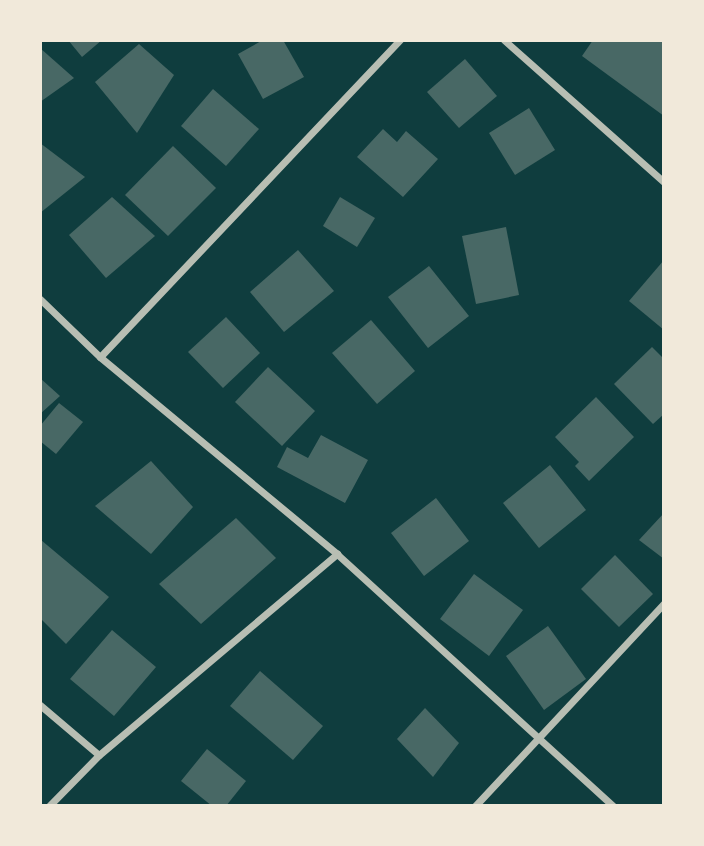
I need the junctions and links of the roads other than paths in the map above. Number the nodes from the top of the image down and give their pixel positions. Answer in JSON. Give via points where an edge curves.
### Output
{"nodes":[{"id":1,"x":400,"y":40,"type":"edge"},
{"id":2,"x":504,"y":40,"type":"edge"},
{"id":3,"x":664,"y":181,"type":"edge"},
{"id":4,"x":40,"y":299,"type":"edge"},
{"id":5,"x":100,"y":358,"type":"junction"},
{"id":6,"x":337,"y":554,"type":"junction"},
{"id":7,"x":664,"y":604,"type":"edge"},
{"id":8,"x":40,"y":705,"type":"edge"},
{"id":9,"x":537,"y":740,"type":"junction"},
{"id":10,"x":99,"y":755,"type":"junction"},
{"id":11,"x":49,"y":806,"type":"edge"},
{"id":12,"x":475,"y":806,"type":"edge"},
{"id":13,"x":613,"y":806,"type":"edge"}],
"edges":[{"from":1,"to":5,"type":"street"},
{"from":2,"to":3,"type":"street"},
{"from":4,"to":5,"type":"street"},
{"from":5,"to":6,"type":"street"},
{"from":6,"to":9,"type":"street"},
{"from":6,"to":10,"type":"street"},
{"from":7,"to":9,"type":"street"},
{"from":8,"to":10,"type":"street"},
{"from":9,"to":12,"type":"street"},
{"from":9,"to":13,"type":"street"},
{"from":10,"to":11,"type":"street"}]}
